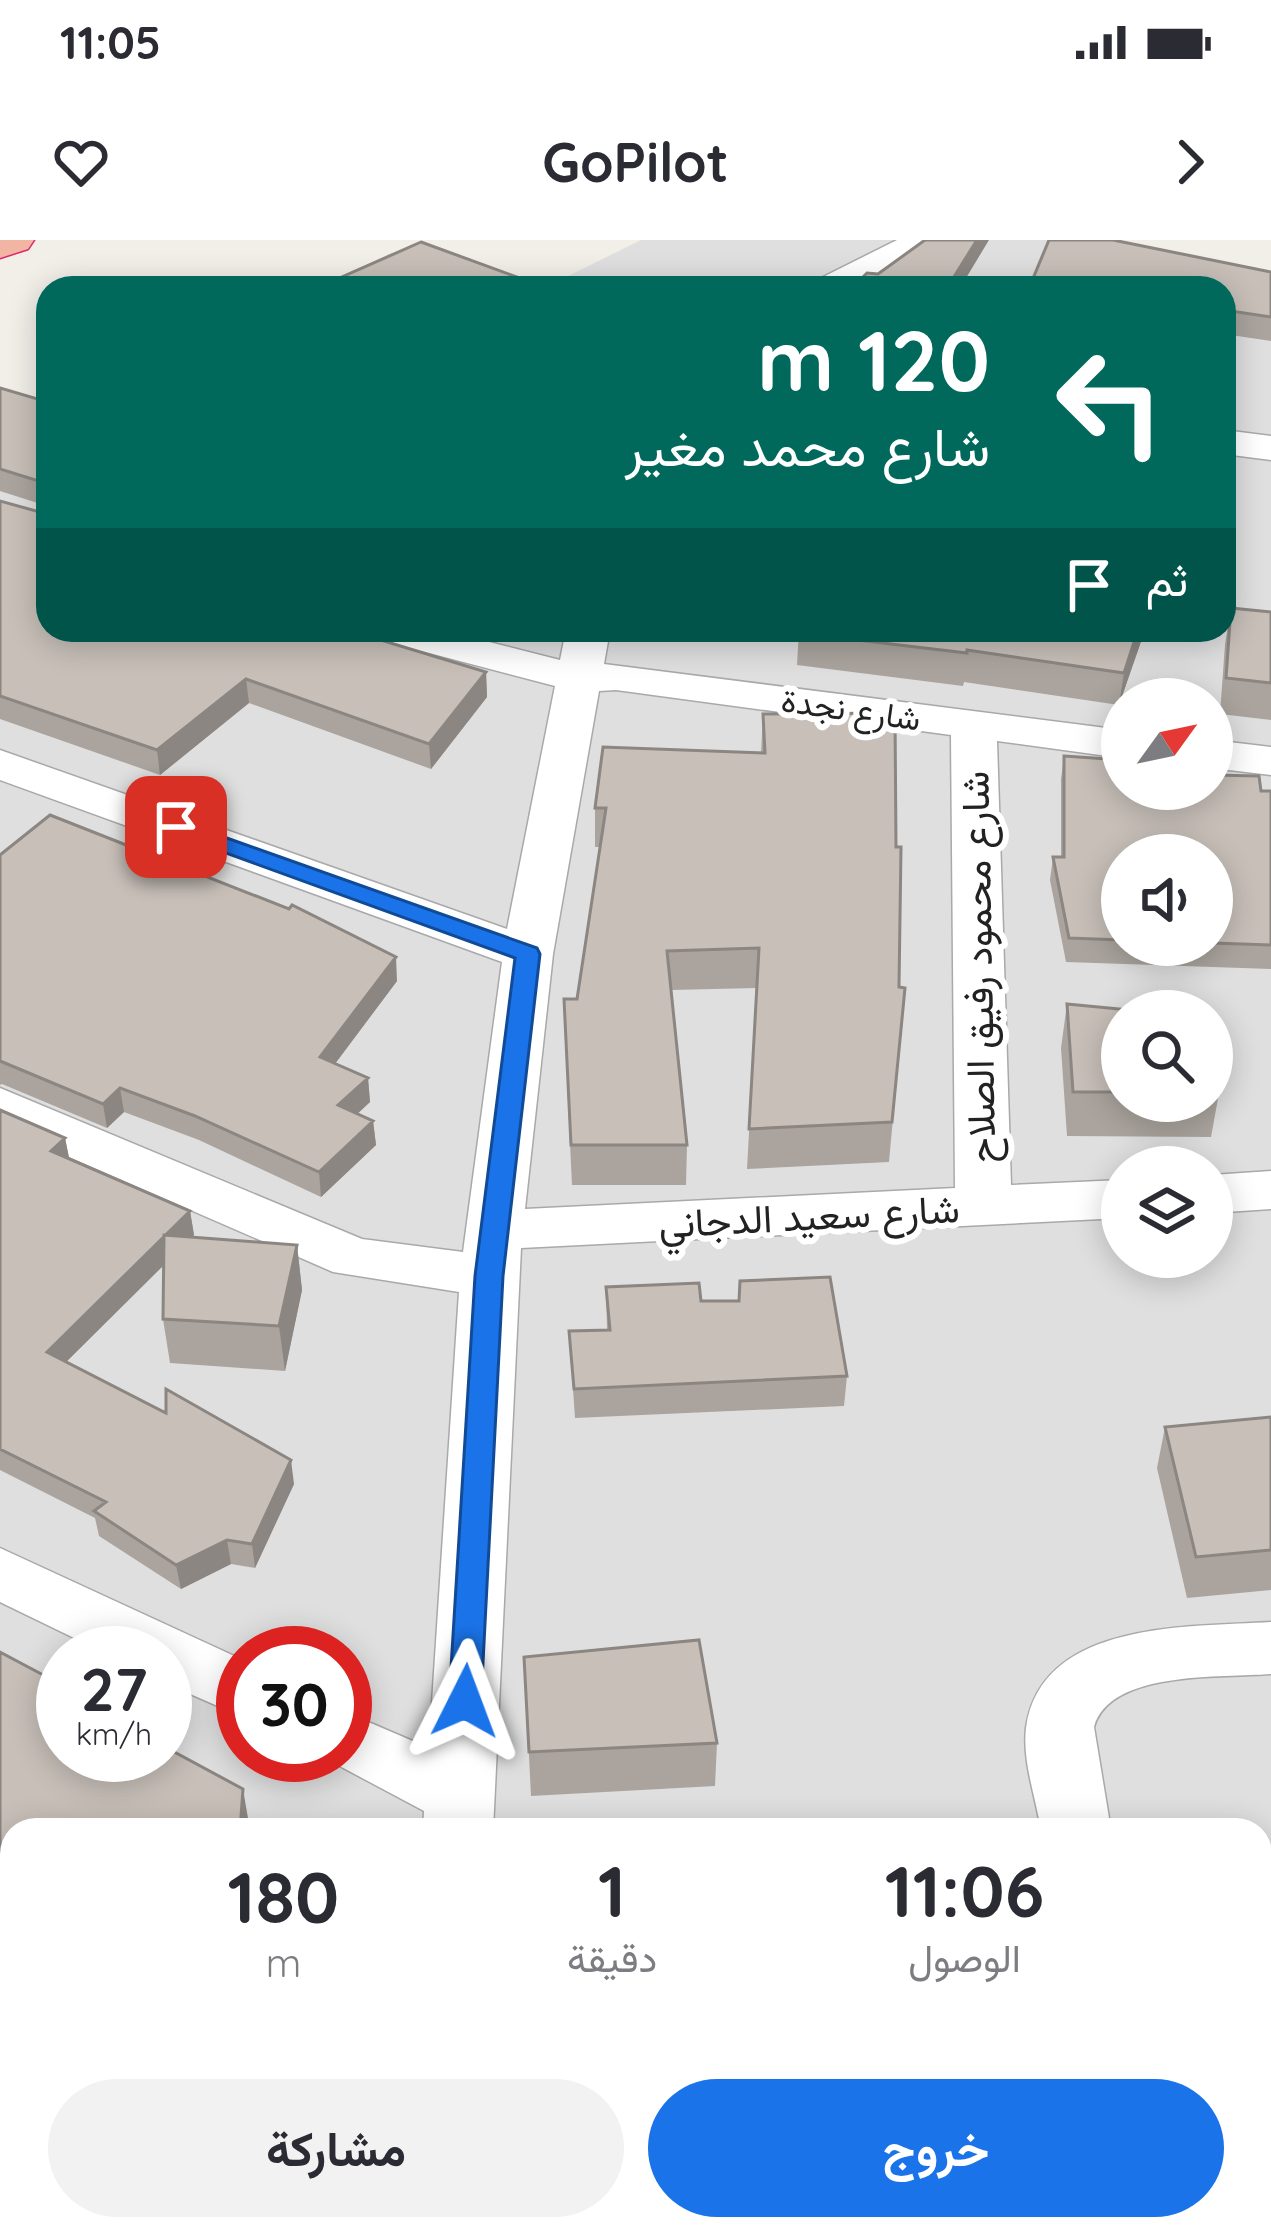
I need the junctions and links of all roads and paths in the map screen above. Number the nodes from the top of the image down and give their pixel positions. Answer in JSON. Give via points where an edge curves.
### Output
{"nodes":[{"id":1,"x":14,"y":240,"type":"edge"},
{"id":2,"x":924,"y":240,"type":"edge"},
{"id":3,"x":0,"y":246,"type":"edge"},
{"id":4,"x":854,"y":276,"type":"edge"},
{"id":5,"x":1236,"y":444,"type":"edge"},
{"id":6,"x":1271,"y":448,"type":"edge"},
{"id":7,"x":484,"y":642,"type":"edge"},
{"id":8,"x":584,"y":655,"type":"edge"},
{"id":9,"x":974,"y":727,"type":"junction"},
{"id":10,"x":1101,"y":742,"type":"edge"},
{"id":11,"x":1233,"y":756,"type":"edge"},
{"id":12,"x":1271,"y":761,"type":"edge"},
{"id":13,"x":0,"y":764,"type":"edge"},
{"id":14,"x":528,"y":954,"type":"junction"},
{"id":15,"x":0,"y":1106,"type":"edge"},
{"id":16,"x":1271,"y":1190,"type":"edge"},
{"id":17,"x":1233,"y":1193,"type":"edge"},
{"id":18,"x":1101,"y":1200,"type":"edge"},
{"id":19,"x":983,"y":1207,"type":"junction"},
{"id":20,"x":492,"y":1253,"type":"junction"},
{"id":21,"x":0,"y":1573,"type":"edge"},
{"id":22,"x":1271,"y":1648,"type":"edge"},
{"id":23,"x":216,"y":1677,"type":"edge"},
{"id":24,"x":372,"y":1757,"type":"edge"},
{"id":25,"x":458,"y":1813,"type":"edge"},
{"id":26,"x":1074,"y":1818,"type":"edge"}],
"edges":[{"from":1,"to":3,"type":"highway"},
{"from":2,"to":4,"type":"street"},
{"from":5,"to":6,"type":"street"},
{"from":7,"to":8,"type":"street","name":"شارع نجدة"},
{"from":8,"to":9,"type":"street","name":"شارع نجدة","via":[[616,677]]},
{"from":8,"to":14,"type":"street"},
{"from":9,"to":10,"type":"street","name":"شارع نجدة"},
{"from":9,"to":19,"type":"street","name":"شارع محمود رفيق الصلاح"},
{"from":11,"to":12,"type":"street"},
{"from":13,"to":14,"type":"street"},
{"from":14,"to":20,"type":"street"},
{"from":15,"to":20,"type":"street","name":"شارع سعيد الدجاني","via":[[353,1258]]},
{"from":16,"to":17,"type":"street"},
{"from":18,"to":19,"type":"street","name":"شارع سعيد الدجاني"},
{"from":19,"to":20,"type":"street","name":"شارع سعيد الدجاني"},
{"from":20,"to":25,"type":"street"},
{"from":21,"to":23,"type":"street"},
{"from":22,"to":26,"type":"street","via":[[1134,1661],[1078,1684],[1060,1728]]},
{"from":24,"to":25,"type":"street"}]}
